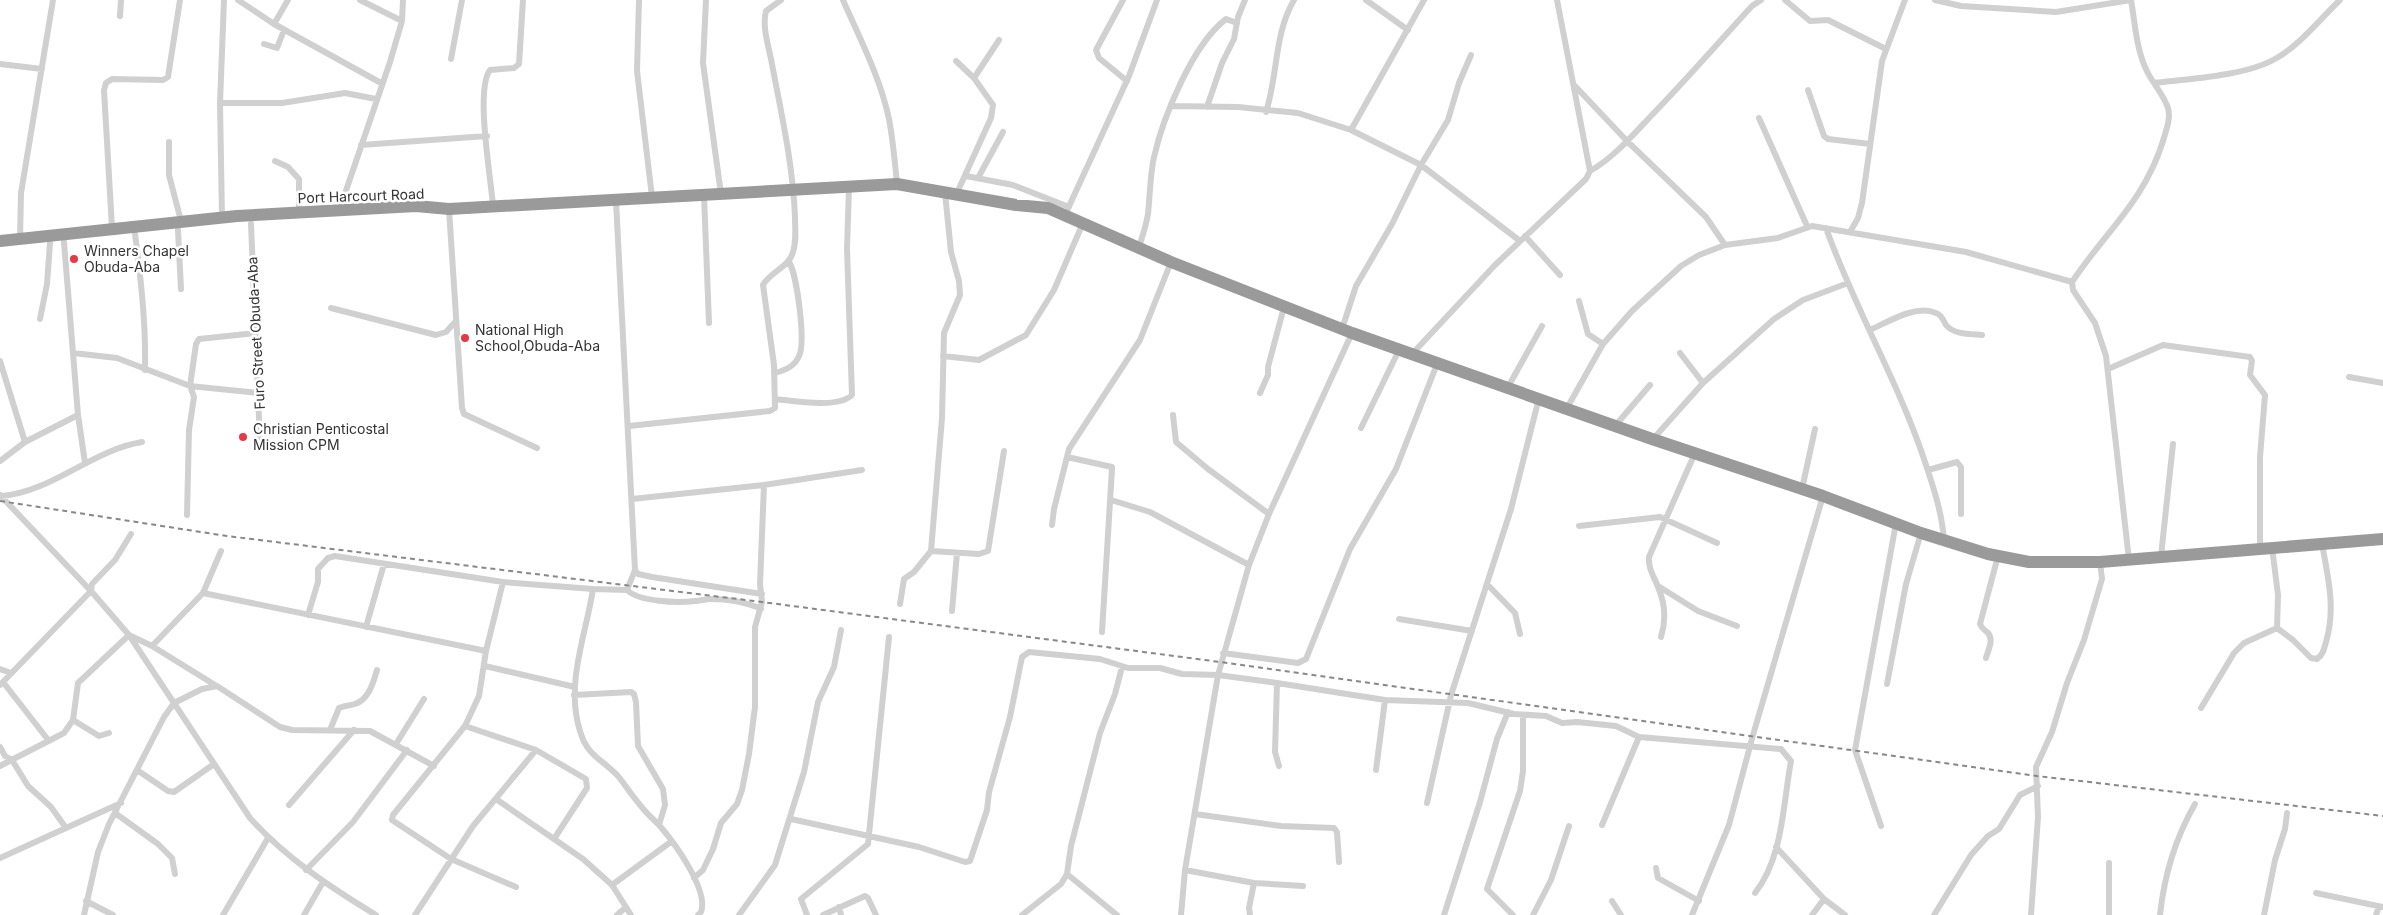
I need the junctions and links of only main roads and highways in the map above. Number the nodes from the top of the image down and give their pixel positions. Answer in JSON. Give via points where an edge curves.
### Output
{"nodes":[{"id":1,"x":442,"y":209,"type":"junction"},
{"id":2,"x":179,"y":226,"type":"junction"},
{"id":3,"x":0,"y":241,"type":"edge"},
{"id":4,"x":0,"y":249,"type":"edge"},
{"id":5,"x":2383,"y":539,"type":"edge"}],
"edges":[{"from":1,"to":2,"type":"highway","name":"Port Harcourt Road","via":[[251,224]]},
{"from":1,"to":2,"type":"highway","name":"Port Harcourt Road","via":[[416,206],[299,213],[222,218]]},
{"from":1,"to":5,"type":"highway","via":[[897,184],[1067,211],[1083,223],[1171,262],[1405,353],[1823,496],[1921,533],[1998,556],[2029,562],[2100,562]]},
{"from":2,"to":3,"type":"highway","name":"Port Harcourt Road","via":[[112,228]]},
{"from":2,"to":4,"type":"highway","name":"Port Harcourt Road"}]}
